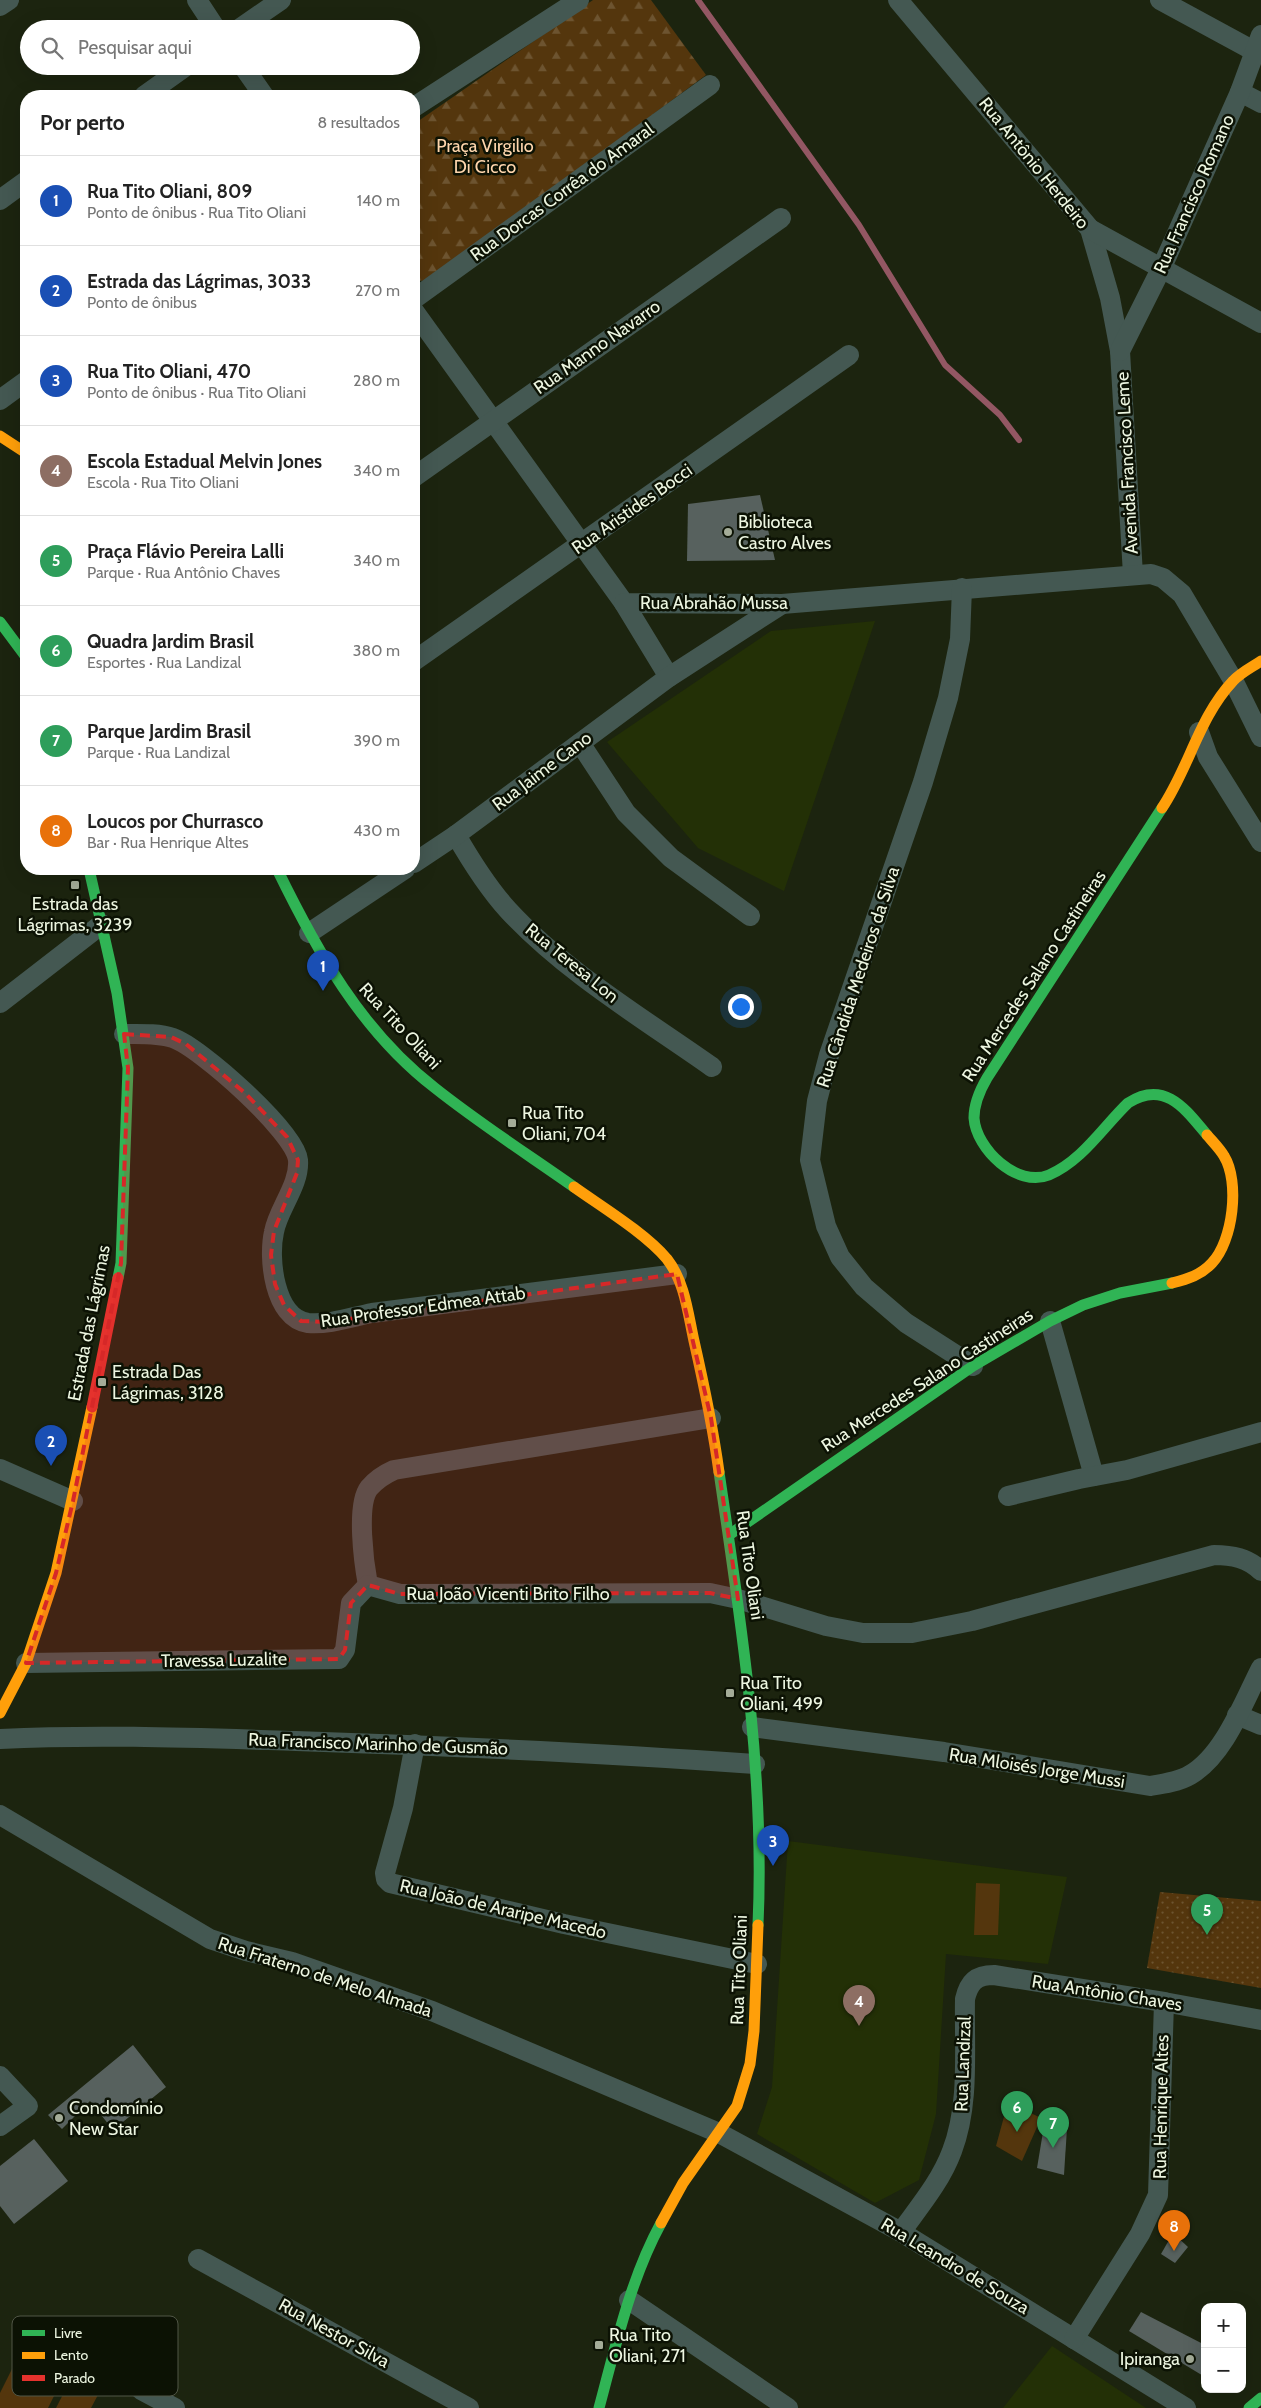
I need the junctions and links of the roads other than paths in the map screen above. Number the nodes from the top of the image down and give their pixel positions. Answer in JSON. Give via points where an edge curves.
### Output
{"nodes":[{"id":1,"x":9,"y":0,"type":"edge"},
{"id":2,"x":196,"y":0,"type":"edge"},
{"id":3,"x":281,"y":0,"type":"edge"},
{"id":4,"x":579,"y":0,"type":"edge"},
{"id":5,"x":898,"y":0,"type":"edge"},
{"id":6,"x":1160,"y":0,"type":"edge"},
{"id":7,"x":0,"y":6,"type":"edge"},
{"id":8,"x":210,"y":20,"type":"edge"},
{"id":9,"x":252,"y":20,"type":"edge"},
{"id":10,"x":1258,"y":43,"type":"edge"},
{"id":11,"x":173,"y":75,"type":"edge"},
{"id":12,"x":249,"y":75,"type":"edge"},
{"id":13,"x":710,"y":85,"type":"dead end"},
{"id":14,"x":152,"y":90,"type":"edge"},
{"id":15,"x":260,"y":90,"type":"edge"},
{"id":16,"x":1240,"y":92,"type":"junction"},
{"id":17,"x":420,"y":103,"type":"edge"},
{"id":18,"x":1261,"y":103,"type":"edge"},
{"id":19,"x":20,"y":185,"type":"edge"},
{"id":20,"x":0,"y":200,"type":"edge"},
{"id":21,"x":781,"y":218,"type":"dead end"},
{"id":22,"x":1090,"y":228,"type":"junction"},
{"id":23,"x":1162,"y":267,"type":"junction"},
{"id":24,"x":420,"y":295,"type":"edge"},
{"id":25,"x":420,"y":319,"type":"edge"},
{"id":26,"x":1261,"y":323,"type":"edge"},
{"id":27,"x":1120,"y":351,"type":"junction"},
{"id":28,"x":849,"y":355,"type":"dead end"},
{"id":29,"x":20,"y":385,"type":"edge"},
{"id":30,"x":0,"y":400,"type":"edge"},
{"id":31,"x":492,"y":421,"type":"junction"},
{"id":32,"x":0,"y":436,"type":"edge"},
{"id":33,"x":20,"y":449,"type":"edge"},
{"id":34,"x":420,"y":473,"type":"edge"},
{"id":35,"x":582,"y":545,"type":"junction"},
{"id":36,"x":1133,"y":575,"type":"junction"},
{"id":37,"x":962,"y":588,"type":"junction"},
{"id":38,"x":624,"y":603,"type":"junction"},
{"id":39,"x":782,"y":604,"type":"junction"},
{"id":40,"x":0,"y":622,"type":"edge"},
{"id":41,"x":20,"y":649,"type":"edge"},
{"id":42,"x":420,"y":657,"type":"edge"},
{"id":43,"x":1261,"y":661,"type":"edge"},
{"id":44,"x":669,"y":677,"type":"junction"},
{"id":45,"x":1233,"y":680,"type":"junction"},
{"id":46,"x":1199,"y":732,"type":"junction"},
{"id":47,"x":1261,"y":737,"type":"edge"},
{"id":48,"x":580,"y":743,"type":"junction"},
{"id":49,"x":456,"y":835,"type":"junction"},
{"id":50,"x":1261,"y":842,"type":"edge"},
{"id":51,"x":420,"y":859,"type":"edge"},
{"id":52,"x":90,"y":875,"type":"edge"},
{"id":53,"x":280,"y":875,"type":"edge"},
{"id":54,"x":397,"y":875,"type":"edge"},
{"id":55,"x":750,"y":916,"type":"dead end"},
{"id":56,"x":102,"y":924,"type":"junction"},
{"id":57,"x":309,"y":933,"type":"junction"},
{"id":58,"x":0,"y":1003,"type":"edge"},
{"id":59,"x":124,"y":1034,"type":"junction"},
{"id":60,"x":712,"y":1067,"type":"dead end"},
{"id":61,"x":677,"y":1274,"type":"junction"},
{"id":62,"x":1050,"y":1320,"type":"junction"},
{"id":63,"x":973,"y":1366,"type":"junction"},
{"id":64,"x":711,"y":1418,"type":"junction"},
{"id":65,"x":1261,"y":1432,"type":"edge"},
{"id":66,"x":0,"y":1469,"type":"edge"},
{"id":67,"x":1094,"y":1476,"type":"junction"},
{"id":68,"x":1008,"y":1496,"type":"dead end"},
{"id":69,"x":73,"y":1501,"type":"junction"},
{"id":70,"x":729,"y":1535,"type":"junction"},
{"id":71,"x":1261,"y":1572,"type":"edge"},
{"id":72,"x":368,"y":1585,"type":"junction"},
{"id":73,"x":738,"y":1599,"type":"junction"},
{"id":74,"x":26,"y":1663,"type":"junction"},
{"id":75,"x":1261,"y":1668,"type":"edge"},
{"id":76,"x":0,"y":1713,"type":"edge"},
{"id":77,"x":1237,"y":1715,"type":"junction"},
{"id":78,"x":1261,"y":1726,"type":"edge"},
{"id":79,"x":752,"y":1727,"type":"junction"},
{"id":80,"x":0,"y":1739,"type":"edge"},
{"id":81,"x":415,"y":1744,"type":"junction"},
{"id":82,"x":755,"y":1764,"type":"junction"},
{"id":83,"x":0,"y":1815,"type":"edge"},
{"id":84,"x":757,"y":1964,"type":"junction"},
{"id":85,"x":965,"y":1999,"type":"joint"},
{"id":86,"x":1164,"y":2002,"type":"junction"},
{"id":87,"x":1261,"y":2020,"type":"edge"},
{"id":88,"x":0,"y":2076,"type":"edge"},
{"id":89,"x":0,"y":2126,"type":"edge"},
{"id":90,"x":719,"y":2133,"type":"junction"},
{"id":91,"x":901,"y":2232,"type":"junction"},
{"id":92,"x":198,"y":2259,"type":"dead end"},
{"id":93,"x":629,"y":2300,"type":"junction"},
{"id":94,"x":1074,"y":2339,"type":"junction"},
{"id":95,"x":152,"y":2396,"type":"edge"},
{"id":96,"x":1261,"y":2398,"type":"edge"},
{"id":97,"x":175,"y":2408,"type":"edge"},
{"id":98,"x":470,"y":2408,"type":"edge"},
{"id":99,"x":598,"y":2408,"type":"edge"},
{"id":100,"x":788,"y":2408,"type":"edge"},
{"id":101,"x":1186,"y":2408,"type":"edge"},
{"id":102,"x":1249,"y":2408,"type":"edge"}],
"edges":[{"from":1,"to":7,"type":"street"},
{"from":2,"to":8,"type":"street"},
{"from":3,"to":9,"type":"street"},
{"from":4,"to":17,"type":"street"},
{"from":5,"to":22,"type":"street","name":"Rua Antônio Herdeiro"},
{"from":6,"to":10,"type":"street"},
{"from":10,"to":16,"type":"street","name":"Rua Francisco Romano"},
{"from":11,"to":14,"type":"street"},
{"from":12,"to":15,"type":"street"},
{"from":13,"to":24,"type":"street","name":"Rua Dorcas Corrêa do Amaral"},
{"from":16,"to":18,"type":"street"},
{"from":16,"to":23,"type":"street","name":"Rua Francisco Romano"},
{"from":19,"to":20,"type":"street"},
{"from":21,"to":31,"type":"street","name":"Rua Manno Navarro"},
{"from":22,"to":23,"type":"street"},
{"from":22,"to":27,"type":"street","name":"Rua Antônio Herdeiro","via":[[1110,298]]},
{"from":23,"to":26,"type":"street"},
{"from":23,"to":27,"type":"street","name":"Rua Francisco Romano"},
{"from":25,"to":31,"type":"street","name":"Rua Abrahão Mussa"},
{"from":27,"to":36,"type":"street","name":"Avenida Francisco Leme"},
{"from":28,"to":35,"type":"street","name":"Rua Aristides Bocci"},
{"from":29,"to":30,"type":"street"},
{"from":31,"to":34,"type":"street","name":"Rua Manno Navarro"},
{"from":31,"to":35,"type":"street","name":"Rua Abrahão Mussa"},
{"from":32,"to":33,"type":"street"},
{"from":35,"to":38,"type":"street","name":"Rua Abrahão Mussa"},
{"from":35,"to":42,"type":"street","name":"Rua Aristides Bocci"},
{"from":36,"to":37,"type":"street","name":"Rua Abrahão Mussa"},
{"from":36,"to":45,"type":"street","name":"Rua Abrahão Mussa","via":[[1151,574],[1163,578],[1178,590]]},
{"from":37,"to":39,"type":"street","name":"Rua Abrahão Mussa"},
{"from":37,"to":63,"type":"street","name":"Rua Cândida Medeiros da Silva","via":[[960,639],[948,698],[923,782],[830,1055],[817,1101],[810,1160],[826,1226],[840,1257],[864,1286],[906,1323]]},
{"from":38,"to":39,"type":"street","name":"Rua Abrahão Mussa"},
{"from":38,"to":44,"type":"street"},
{"from":39,"to":44,"type":"street","name":"Rua Jaime Cano"},
{"from":40,"to":41,"type":"street"},
{"from":43,"to":45,"type":"street"},
{"from":44,"to":48,"type":"street","name":"Rua Jaime Cano"},
{"from":45,"to":46,"type":"street","name":"Rua Mercedes Salano Castineiras"},
{"from":45,"to":47,"type":"street","name":"Rua Abrahão Mussa"},
{"from":46,"to":50,"type":"street","via":[[1208,757]]},
{"from":46,"to":62,"type":"street","name":"Rua Mercedes Salano Castineiras","via":[[1175,789],[987,1078],[973,1112],[984,1148],[999,1163],[1034,1178],[1053,1173],[1077,1155],[1129,1102],[1160,1094],[1181,1104],[1225,1157],[1232,1184],[1228,1234],[1213,1262],[1194,1277],[1120,1293]]},
{"from":48,"to":49,"type":"street","name":"Rua Jaime Cano"},
{"from":48,"to":55,"type":"street","via":[[632,819],[671,858]]},
{"from":49,"to":51,"type":"street","name":"Rua Jaime Cano"},
{"from":49,"to":60,"type":"street","name":"Rua Teresa Lon","via":[[480,875],[508,910],[537,937],[577,971]]},
{"from":52,"to":56,"type":"street","name":"Estrada das Lágrimas"},
{"from":53,"to":57,"type":"street","name":"Rua Tito Oliani"},
{"from":54,"to":57,"type":"street"},
{"from":56,"to":58,"type":"street"},
{"from":56,"to":59,"type":"street","name":"Estrada das Lágrimas"},
{"from":57,"to":61,"type":"street","name":"Rua Tito Oliani","via":[[343,989],[406,1064],[434,1088],[655,1247]]},
{"from":59,"to":61,"type":"street","name":"Rua Professor Edmea Attab","via":[[171,1037],[186,1044],[245,1093],[287,1137],[298,1160],[274,1231],[271,1255],[275,1284],[284,1305],[302,1321],[327,1322],[391,1310]]},
{"from":59,"to":69,"type":"street","name":"Estrada das Lágrimas","via":[[128,1068],[121,1263]]},
{"from":61,"to":64,"type":"street","name":"Rua Tito Oliani"},
{"from":62,"to":63,"type":"street","name":"Rua Mercedes Salano Castineiras"},
{"from":62,"to":67,"type":"street"},
{"from":63,"to":70,"type":"street","name":"Rua Mercedes Salano Castineiras"},
{"from":64,"to":70,"type":"street","name":"Rua Tito Oliani"},
{"from":64,"to":72,"type":"street","via":[[389,1473],[368,1489],[363,1503],[363,1546]]},
{"from":65,"to":67,"type":"street","via":[[1157,1462]]},
{"from":66,"to":69,"type":"street"},
{"from":67,"to":68,"type":"street"},
{"from":69,"to":74,"type":"street","name":"Estrada das Lágrimas","via":[[56,1573]]},
{"from":70,"to":73,"type":"street","name":"Rua Tito Oliani"},
{"from":71,"to":73,"type":"street","via":[[1240,1558],[1214,1555],[972,1621],[912,1633],[863,1633],[826,1626]]},
{"from":72,"to":73,"type":"street","name":"Rua João Vicenti Brito Filho","via":[[400,1594],[710,1593]]},
{"from":72,"to":74,"type":"street","name":"Travessa Luzalite","via":[[352,1603],[345,1650],[339,1658]]},
{"from":73,"to":79,"type":"street","name":"Rua Tito Oliani"},
{"from":74,"to":76,"type":"street","name":"Estrada das Lágrimas"},
{"from":75,"to":77,"type":"street","name":"Rua Mloisés Jorge Mussi"},
{"from":77,"to":78,"type":"street"},
{"from":77,"to":79,"type":"street","name":"Rua Mloisés Jorge Mussi","via":[[1207,1762],[1190,1776],[1150,1786],[944,1752]]},
{"from":79,"to":82,"type":"street","name":"Rua Tito Oliani"},
{"from":80,"to":81,"type":"street","name":"Rua Francisco Marinho de Gusmão","via":[[227,1739]]},
{"from":81,"to":82,"type":"street","name":"Rua Francisco Marinho de Gusmão"},
{"from":81,"to":84,"type":"street","name":"Rua João de Araripe Macedo","via":[[403,1808],[385,1873],[390,1883],[564,1924]]},
{"from":82,"to":84,"type":"street","name":"Rua Tito Oliani","via":[[761,1866]]},
{"from":83,"to":90,"type":"street","name":"Rua Fraterno de Melo Almada","via":[[210,1938],[246,1952],[292,1962],[432,2011]]},
{"from":84,"to":90,"type":"street","name":"Rua Tito Oliani","via":[[750,2064],[737,2106]]},
{"from":85,"to":86,"type":"street","name":"Rua Antônio Chaves","via":[[972,1982],[988,1975]]},
{"from":85,"to":91,"type":"street","name":"Rua Landizal","via":[[963,2106],[959,2130],[932,2189]]},
{"from":86,"to":87,"type":"street","name":"Rua Antônio Chaves"},
{"from":86,"to":94,"type":"street","name":"Rua Henrique Altes","via":[[1158,2195],[1140,2234]]},
{"from":88,"to":89,"type":"street","via":[[28,2106]]},
{"from":90,"to":91,"type":"street","name":"Rua Leandro de Souza"},
{"from":90,"to":93,"type":"street","name":"Rua Tito Oliani","via":[[683,2183],[656,2232]]},
{"from":91,"to":94,"type":"street","name":"Rua Leandro de Souza"},
{"from":92,"to":98,"type":"street","name":"Rua Nestor Silva"},
{"from":93,"to":99,"type":"street","name":"Rua Tito Oliani"},
{"from":93,"to":100,"type":"street"},
{"from":94,"to":101,"type":"street","name":"Rua Leandro de Souza"},
{"from":95,"to":97,"type":"street"},
{"from":96,"to":102,"type":"street"}]}
